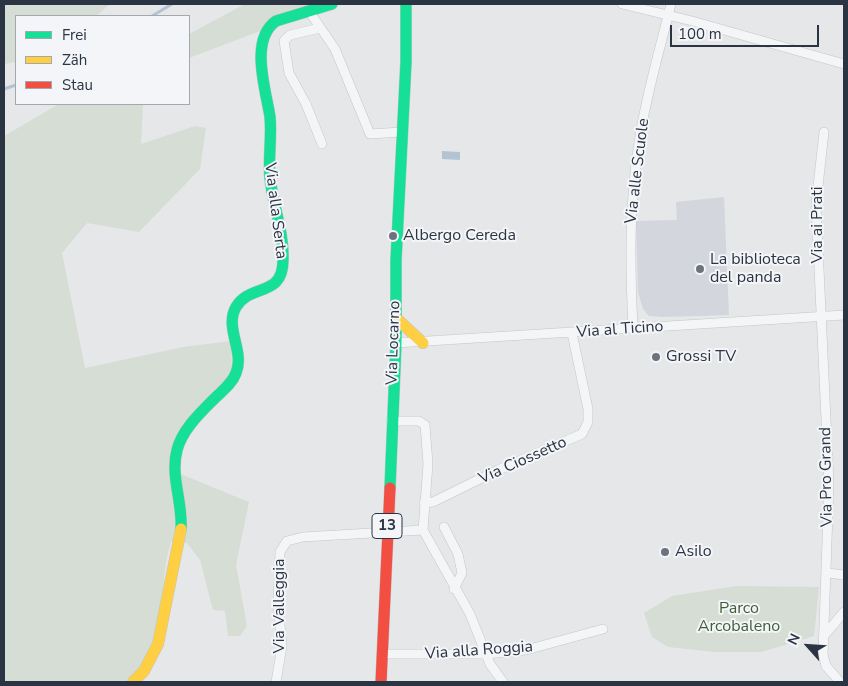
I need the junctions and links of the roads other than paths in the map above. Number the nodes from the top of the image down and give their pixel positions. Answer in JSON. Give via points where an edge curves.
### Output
{"nodes":[{"id":1,"x":332,"y":4,"type":"edge"},
{"id":2,"x":406,"y":4,"type":"edge"},
{"id":3,"x":622,"y":4,"type":"edge"},
{"id":4,"x":671,"y":4,"type":"edge"},
{"id":5,"x":309,"y":11,"type":"junction"},
{"id":6,"x":668,"y":15,"type":"junction"},
{"id":7,"x":320,"y":28,"type":"junction"},
{"id":8,"x":844,"y":64,"type":"edge"},
{"id":9,"x":401,"y":132,"type":"junction"},
{"id":10,"x":824,"y":132,"type":"dead end"},
{"id":11,"x":322,"y":144,"type":"dead end"},
{"id":12,"x":844,"y":315,"type":"edge"},
{"id":13,"x":820,"y":317,"type":"junction"},
{"id":14,"x":396,"y":318,"type":"junction"},
{"id":15,"x":633,"y":328,"type":"junction"},
{"id":16,"x":572,"y":333,"type":"junction"},
{"id":17,"x":396,"y":343,"type":"junction"},
{"id":18,"x":423,"y":343,"type":"junction"},
{"id":19,"x":391,"y":421,"type":"junction"},
{"id":20,"x":424,"y":503,"type":"junction"},
{"id":21,"x":444,"y":527,"type":"dead end"},
{"id":22,"x":423,"y":530,"type":"junction"},
{"id":23,"x":386,"y":534,"type":"junction"},
{"id":24,"x":827,"y":573,"type":"junction"},
{"id":25,"x":844,"y":575,"type":"edge"},
{"id":26,"x":454,"y":589,"type":"junction"},
{"id":27,"x":844,"y":612,"type":"edge"},
{"id":28,"x":602,"y":629,"type":"dead end"},
{"id":29,"x":823,"y":637,"type":"junction"},
{"id":30,"x":382,"y":654,"type":"junction"},
{"id":31,"x":486,"y":654,"type":"junction"},
{"id":32,"x":133,"y":682,"type":"edge"},
{"id":33,"x":276,"y":682,"type":"edge"},
{"id":34,"x":381,"y":682,"type":"edge"},
{"id":35,"x":502,"y":682,"type":"edge"},
{"id":36,"x":840,"y":682,"type":"edge"}],
"edges":[{"from":1,"to":5,"type":"street","name":"Via alla Serta"},
{"from":2,"to":9,"type":"street","name":"Via Locarno","number":"13"},
{"from":3,"to":6,"type":"street"},
{"from":4,"to":6,"type":"street","name":"Via alle Scuole"},
{"from":5,"to":7,"type":"street"},
{"from":5,"to":32,"type":"street","name":"Via alla Serta","via":[[273,22],[266,28],[263,41],[264,89],[270,121],[268,160],[282,271],[274,284],[238,305],[232,322],[237,372],[200,414],[177,448],[175,469],[181,504],[181,538],[154,654],[144,672]]},
{"from":6,"to":8,"type":"street"},
{"from":6,"to":15,"type":"street","name":"Via alle Scuole","via":[[636,165],[630,243]]},
{"from":7,"to":9,"type":"street","via":[[338,56],[370,134]]},
{"from":7,"to":11,"type":"street","via":[[290,35],[284,42],[289,73]]},
{"from":9,"to":14,"type":"street","name":"Via Locarno","number":"13"},
{"from":10,"to":13,"type":"street","name":"Via ai Prati","via":[[816,204]]},
{"from":12,"to":13,"type":"street","name":"Via al Ticino"},
{"from":13,"to":15,"type":"street","name":"Via al Ticino"},
{"from":13,"to":24,"type":"street","name":"Via Pro Grand","via":[[828,466]]},
{"from":14,"to":17,"type":"street","name":"Via Locarno","number":"13"},
{"from":14,"to":18,"type":"street"},
{"from":15,"to":16,"type":"street","name":"Via al Ticino"},
{"from":16,"to":18,"type":"street","name":"Via al Ticino"},
{"from":16,"to":20,"type":"street","name":"Via Ciossetto","via":[[588,409],[588,422],[582,434],[433,502]]},
{"from":17,"to":18,"type":"street","name":"Via al Ticino"},
{"from":17,"to":19,"type":"street","name":"Via Locarno","number":"13"},
{"from":19,"to":20,"type":"street","via":[[425,423],[428,464]]},
{"from":19,"to":23,"type":"street","name":"Via Locarno","number":"13"},
{"from":20,"to":22,"type":"street"},
{"from":21,"to":26,"type":"street","via":[[458,554],[462,573]]},
{"from":22,"to":23,"type":"street"},
{"from":22,"to":26,"type":"street"},
{"from":23,"to":30,"type":"street","name":"Via Locarno","number":"13"},
{"from":23,"to":33,"type":"street","name":"Via Valleggia","via":[[303,537],[291,539],[282,546],[278,603],[282,646]]},
{"from":24,"to":25,"type":"street"},
{"from":24,"to":29,"type":"street","name":"Via Pro Grand"},
{"from":26,"to":31,"type":"street","via":[[470,614]]},
{"from":27,"to":29,"type":"street"},
{"from":28,"to":31,"type":"street","name":"Via alla Roggia","via":[[536,648]]},
{"from":29,"to":36,"type":"street","name":"Via Pro Grand","via":[[824,662]]},
{"from":30,"to":31,"type":"street","name":"Via alla Roggia"},
{"from":30,"to":34,"type":"street","name":"Via Locarno","number":"13"},
{"from":31,"to":35,"type":"street"}]}
